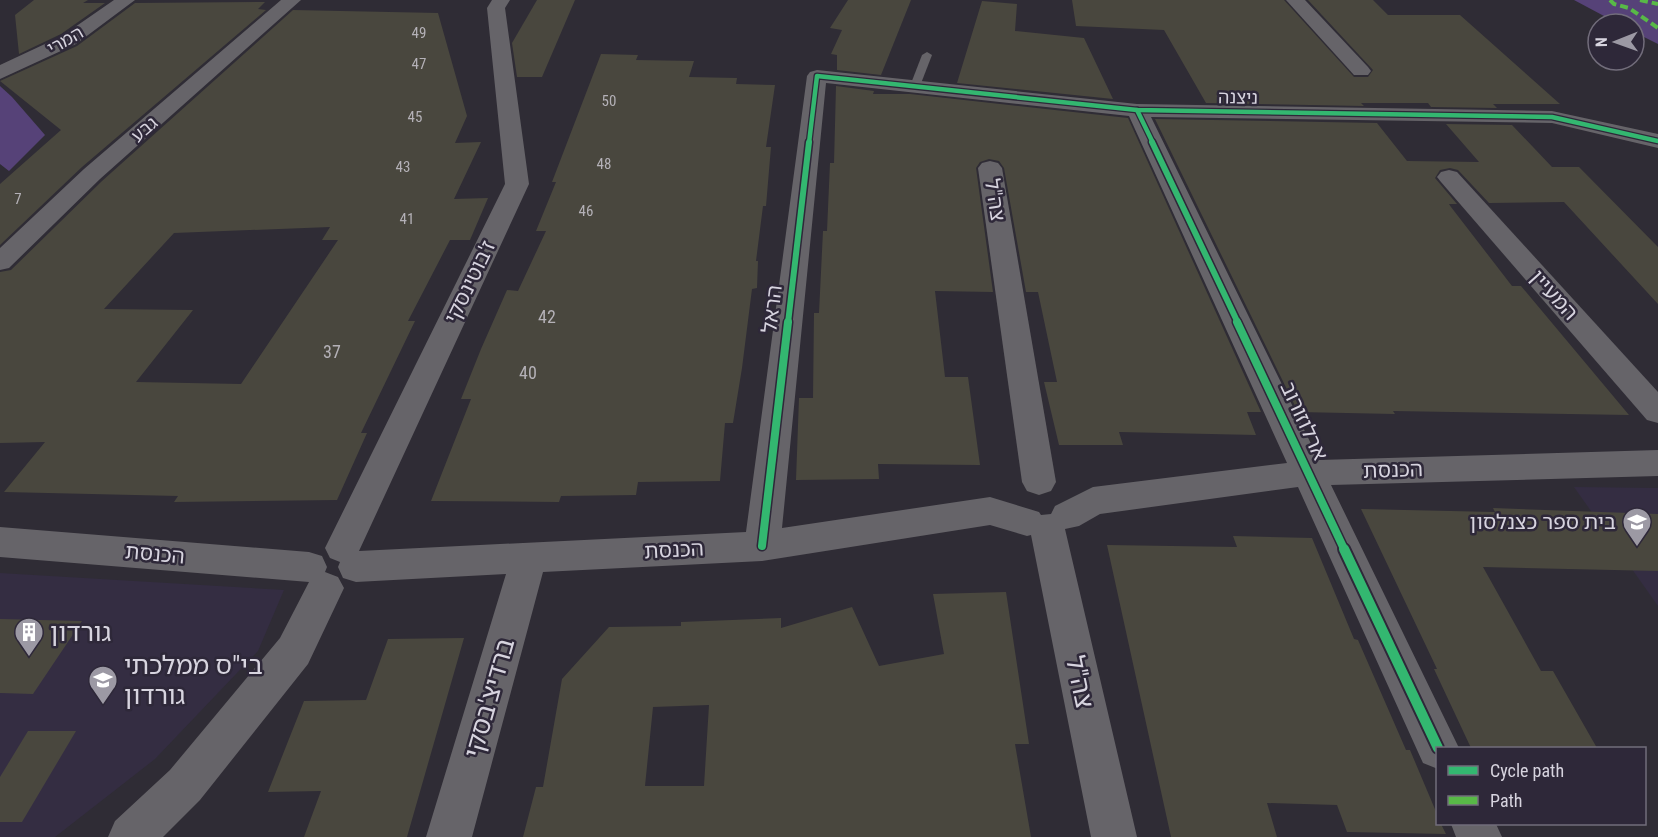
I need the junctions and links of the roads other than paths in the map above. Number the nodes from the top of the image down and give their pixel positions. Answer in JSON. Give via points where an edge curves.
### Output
{"nodes":[{"id":1,"x":126,"y":0,"type":"edge"},
{"id":2,"x":292,"y":0,"type":"edge"},
{"id":3,"x":501,"y":0,"type":"edge"},
{"id":4,"x":1295,"y":0,"type":"edge"},
{"id":5,"x":927,"y":55,"type":"dead end"},
{"id":6,"x":1361,"y":71,"type":"dead end"},
{"id":7,"x":0,"y":73,"type":"edge"},
{"id":8,"x":817,"y":76,"type":"joint"},
{"id":9,"x":915,"y":86,"type":"junction"},
{"id":10,"x":1137,"y":110,"type":"junction"},
{"id":11,"x":1658,"y":141,"type":"edge"},
{"id":12,"x":990,"y":168,"type":"dead end"},
{"id":13,"x":1449,"y":177,"type":"dead end"},
{"id":14,"x":0,"y":262,"type":"edge"},
{"id":15,"x":1658,"y":412,"type":"edge"},
{"id":16,"x":1658,"y":463,"type":"edge"},
{"id":17,"x":1309,"y":473,"type":"junction"},
{"id":18,"x":1042,"y":505,"type":"junction"},
{"id":19,"x":0,"y":542,"type":"edge"},
{"id":20,"x":762,"y":546,"type":"junction"},
{"id":21,"x":528,"y":558,"type":"junction"},
{"id":22,"x":333,"y":567,"type":"junction"},
{"id":23,"x":1438,"y":747,"type":"edge"},
{"id":24,"x":131,"y":837,"type":"edge"},
{"id":25,"x":449,"y":837,"type":"edge"},
{"id":26,"x":1114,"y":837,"type":"edge"}],
"edges":[{"from":1,"to":7,"type":"street","name":"המרי","via":[[69,40]]},
{"from":2,"to":14,"type":"street","name":"גבע","via":[[92,174]]},
{"from":3,"to":22,"type":"street","name":"ז'בוטינסקי","via":[[496,8],[517,184]]},
{"from":4,"to":6,"type":"street"},
{"from":5,"to":9,"type":"lane"},
{"from":8,"to":9,"type":"street","name":"ניצנה"},
{"from":8,"to":20,"type":"street","name":"הראל"},
{"from":9,"to":10,"type":"street","name":"ניצנה"},
{"from":10,"to":11,"type":"street","name":"ניצנה","via":[[1552,117]]},
{"from":10,"to":17,"type":"street","name":"ארלוזורוב"},
{"from":12,"to":18,"type":"street","name":"צה\"ל"},
{"from":13,"to":15,"type":"street","name":"המעיין"},
{"from":16,"to":17,"type":"street","name":"הכנסת"},
{"from":17,"to":18,"type":"street","name":"הכנסת"},
{"from":17,"to":23,"type":"street","name":"ארלוזורוב"},
{"from":18,"to":20,"type":"street","name":"הכנסת"},
{"from":18,"to":26,"type":"street","name":"צה\"ל"},
{"from":19,"to":22,"type":"street","name":"הכנסת"},
{"from":20,"to":21,"type":"street","name":"הכנסת"},
{"from":21,"to":22,"type":"street","name":"הכנסת"},
{"from":21,"to":25,"type":"street","name":"ברדיצ'בסקי"},
{"from":22,"to":24,"type":"street","name":"ז'בוטינסקי","via":[[294,651],[185,785]]}]}
